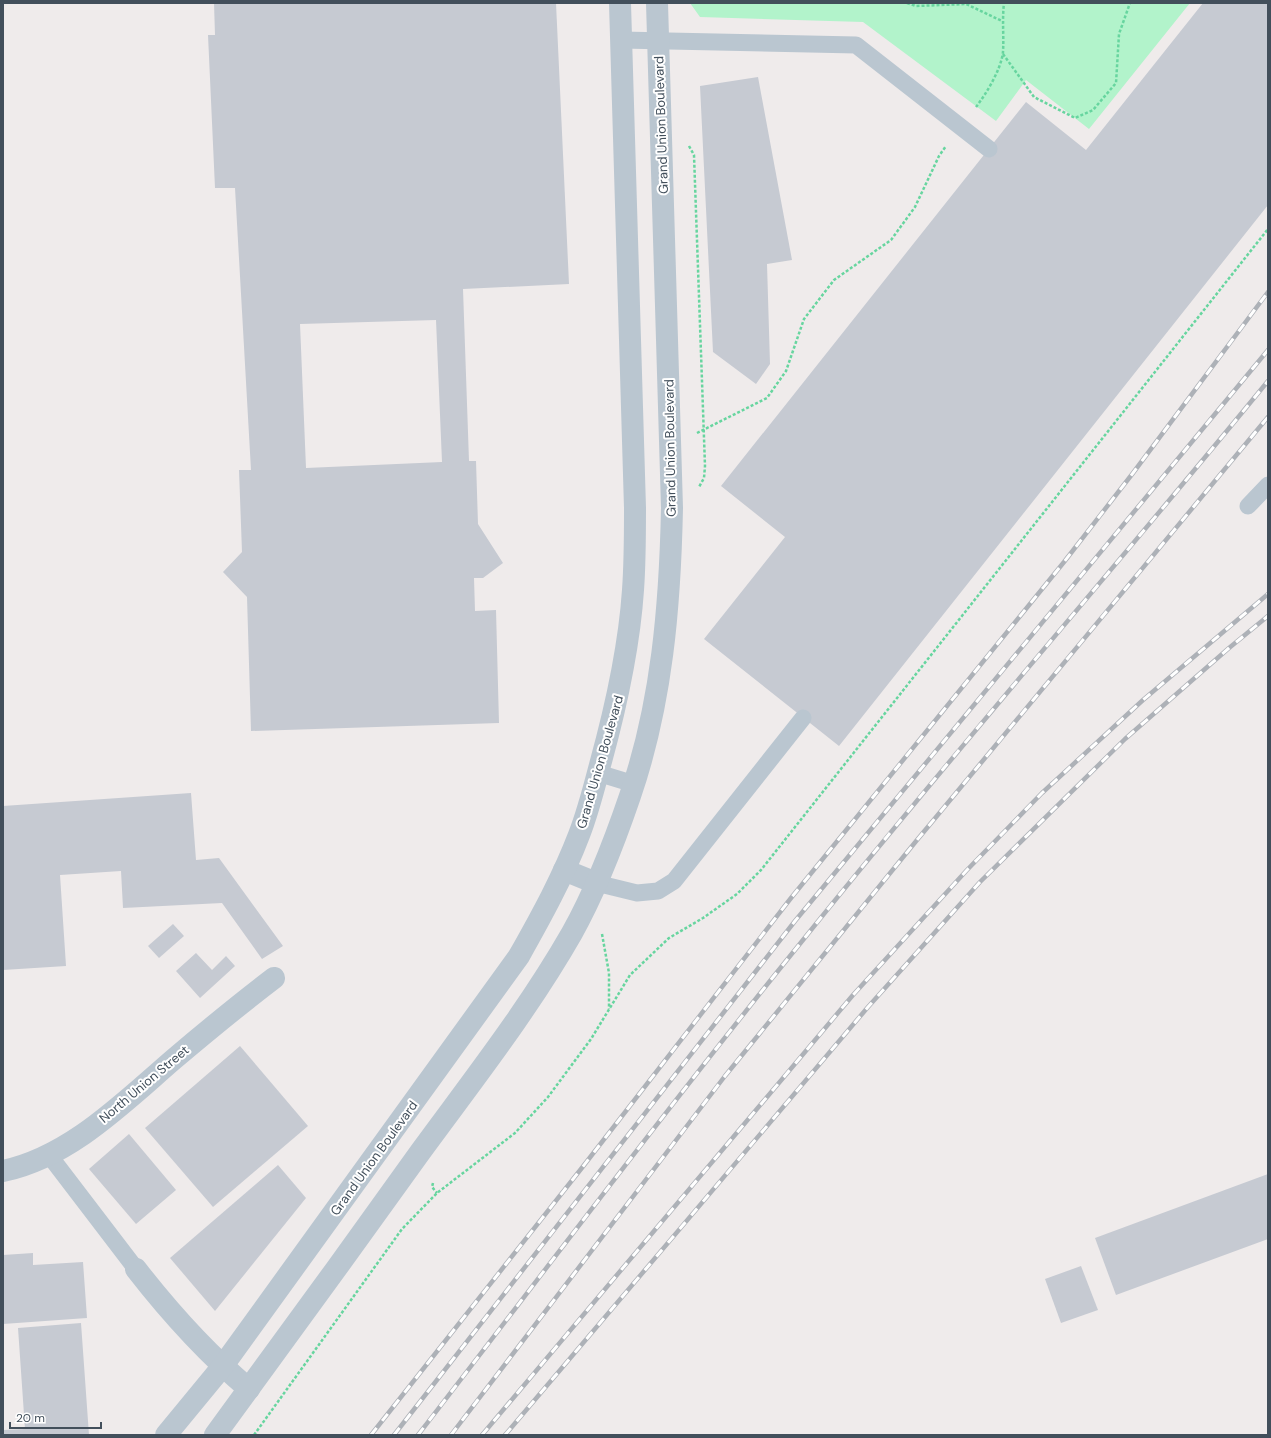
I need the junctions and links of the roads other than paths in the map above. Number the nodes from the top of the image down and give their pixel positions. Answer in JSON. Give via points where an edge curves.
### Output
{"nodes":[{"id":1,"x":620,"y":3,"type":"edge"},
{"id":2,"x":657,"y":3,"type":"edge"},
{"id":3,"x":621,"y":40,"type":"junction"},
{"id":4,"x":658,"y":40,"type":"junction"},
{"id":5,"x":989,"y":149,"type":"dead end"},
{"id":6,"x":1268,"y":485,"type":"edge"},
{"id":7,"x":1248,"y":506,"type":"dead end"},
{"id":8,"x":803,"y":718,"type":"dead end"},
{"id":9,"x":598,"y":773,"type":"junction"},
{"id":10,"x":634,"y":784,"type":"junction"},
{"id":11,"x":564,"y":870,"type":"junction"},
{"id":12,"x":596,"y":883,"type":"junction"},
{"id":13,"x":274,"y":978,"type":"dead end"},
{"id":14,"x":49,"y":1155,"type":"junction"},
{"id":15,"x":3,"y":1171,"type":"edge"},
{"id":16,"x":136,"y":1269,"type":"joint"},
{"id":17,"x":222,"y":1367,"type":"junction"},
{"id":18,"x":249,"y":1389,"type":"junction"},
{"id":19,"x":166,"y":1435,"type":"edge"},
{"id":20,"x":215,"y":1435,"type":"edge"}],
"edges":[{"from":1,"to":3,"type":"street","name":"Grand Union Boulevard"},
{"from":2,"to":4,"type":"street","name":"Grand Union Boulevard"},
{"from":3,"to":4,"type":"lane"},
{"from":3,"to":9,"type":"street","name":"Grand Union Boulevard","via":[[635,508],[634,589],[620,690]]},
{"from":4,"to":5,"type":"lane","via":[[856,45]]},
{"from":4,"to":10,"type":"street","name":"Grand Union Boulevard","via":[[672,508],[671,558],[658,694]]},
{"from":6,"to":7,"type":"lane"},
{"from":8,"to":12,"type":"lane","via":[[674,881],[658,891],[637,892]]},
{"from":9,"to":10,"type":"lane"},
{"from":9,"to":11,"type":"street","name":"Grand Union Boulevard","via":[[580,833]]},
{"from":10,"to":12,"type":"street","name":"Grand Union Boulevard"},
{"from":11,"to":12,"type":"street"},
{"from":11,"to":17,"type":"street","name":"Grand Union Boulevard","via":[[530,936],[499,986]]},
{"from":12,"to":18,"type":"street","name":"Grand Union Boulevard","via":[[573,931],[524,1009]]},
{"from":13,"to":14,"type":"street","name":"North Union Street","via":[[113,1111]]},
{"from":14,"to":15,"type":"street","name":"North Union Street"},
{"from":14,"to":16,"type":"lane"},
{"from":16,"to":17,"type":"street","via":[[187,1332]]},
{"from":17,"to":18,"type":"street"},
{"from":17,"to":19,"type":"street","name":"Grand Union Boulevard"},
{"from":18,"to":20,"type":"street","name":"Grand Union Boulevard"}]}
